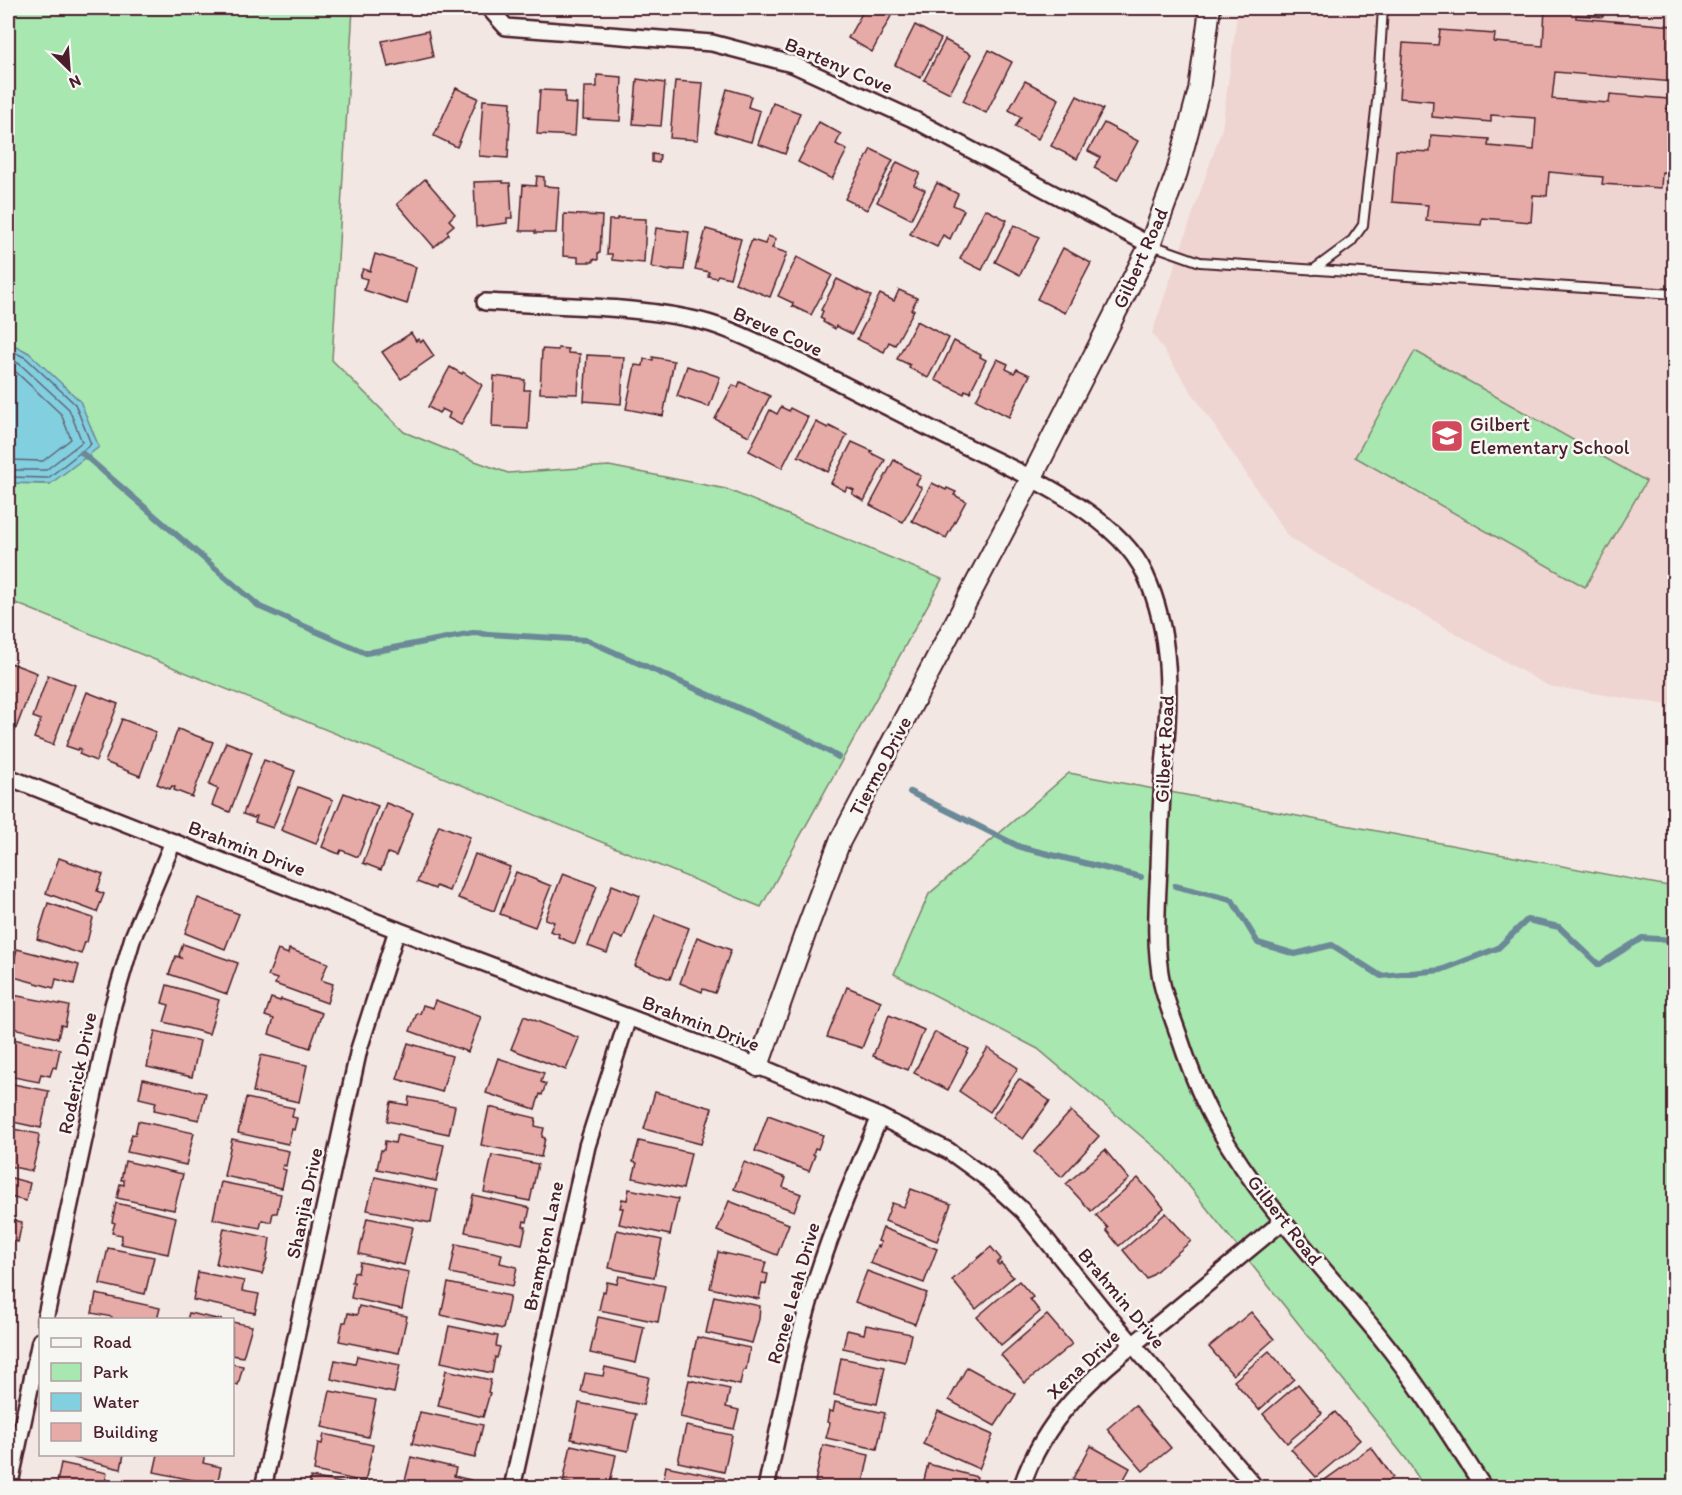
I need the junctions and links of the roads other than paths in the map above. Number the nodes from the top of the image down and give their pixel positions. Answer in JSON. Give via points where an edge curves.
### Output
{"nodes":[{"id":1,"x":489,"y":8,"type":"edge"},
{"id":2,"x":1210,"y":8,"type":"edge"},
{"id":3,"x":1383,"y":8,"type":"edge"},
{"id":4,"x":1150,"y":245,"type":"junction"},
{"id":5,"x":1313,"y":270,"type":"junction"},
{"id":6,"x":1674,"y":294,"type":"edge"},
{"id":7,"x":485,"y":302,"type":"dead end"},
{"id":8,"x":1031,"y":479,"type":"junction"},
{"id":9,"x":8,"y":777,"type":"edge"},
{"id":10,"x":173,"y":842,"type":"junction"},
{"id":11,"x":397,"y":930,"type":"junction"},
{"id":12,"x":628,"y":1018,"type":"junction"},
{"id":13,"x":758,"y":1066,"type":"junction"},
{"id":14,"x":880,"y":1117,"type":"junction"},
{"id":15,"x":1283,"y":1221,"type":"junction"},
{"id":16,"x":45,"y":1318,"type":"edge"},
{"id":17,"x":1134,"y":1344,"type":"junction"},
{"id":18,"x":39,"y":1346,"type":"edge"},
{"id":19,"x":9,"y":1488,"type":"edge"},
{"id":20,"x":263,"y":1488,"type":"edge"},
{"id":21,"x":512,"y":1488,"type":"edge"},
{"id":22,"x":766,"y":1488,"type":"edge"},
{"id":23,"x":1021,"y":1488,"type":"edge"},
{"id":24,"x":1256,"y":1488,"type":"edge"},
{"id":25,"x":1484,"y":1488,"type":"edge"}],
"edges":[{"from":1,"to":4,"type":"street","name":"Barteny Cove","via":[[506,27],[712,43],[792,64],[915,120]]},
{"from":2,"to":4,"type":"street","name":"Gilbert Road","via":[[1199,90],[1177,172]]},
{"from":3,"to":5,"type":"lane","via":[[1363,225],[1351,242]]},
{"from":4,"to":5,"type":"lane","via":[[1200,262]]},
{"from":4,"to":8,"type":"street","name":"Gilbert Road"},
{"from":5,"to":6,"type":"lane"},
{"from":7,"to":8,"type":"street","name":"Breve Cove","via":[[632,310],[694,319],[783,354]]},
{"from":8,"to":13,"type":"street","name":"Tiermo Drive","via":[[840,841]]},
{"from":8,"to":15,"type":"street","name":"Gilbert Road","via":[[1095,516],[1122,539],[1144,570],[1160,612],[1167,659],[1168,715],[1156,920],[1162,984],[1192,1073],[1216,1125]]},
{"from":9,"to":10,"type":"street","name":"Brahmin Drive"},
{"from":10,"to":11,"type":"street","name":"Brahmin Drive"},
{"from":10,"to":16,"type":"street","name":"Roderick Drive","via":[[133,937],[113,1005]]},
{"from":11,"to":12,"type":"street","name":"Brahmin Drive"},
{"from":11,"to":20,"type":"street","name":"Shanjia Drive","via":[[359,1049]]},
{"from":12,"to":13,"type":"street","name":"Brahmin Drive"},
{"from":12,"to":21,"type":"street","name":"Brampton Lane","via":[[587,1146]]},
{"from":13,"to":14,"type":"street","name":"Brahmin Drive"},
{"from":14,"to":17,"type":"street","name":"Brahmin Drive","via":[[949,1151],[989,1180],[1023,1211]]},
{"from":14,"to":22,"type":"street","name":"Ronee Leah Drive","via":[[844,1198],[814,1284]]},
{"from":15,"to":17,"type":"street","name":"Xena Drive"},
{"from":15,"to":25,"type":"street","name":"Gilbert Road","via":[[1423,1393]]},
{"from":17,"to":23,"type":"street","name":"Xena Drive","via":[[1080,1390],[1051,1425],[1029,1463]]},
{"from":17,"to":24,"type":"street","name":"Brahmin Drive"},
{"from":18,"to":19,"type":"street"}]}
